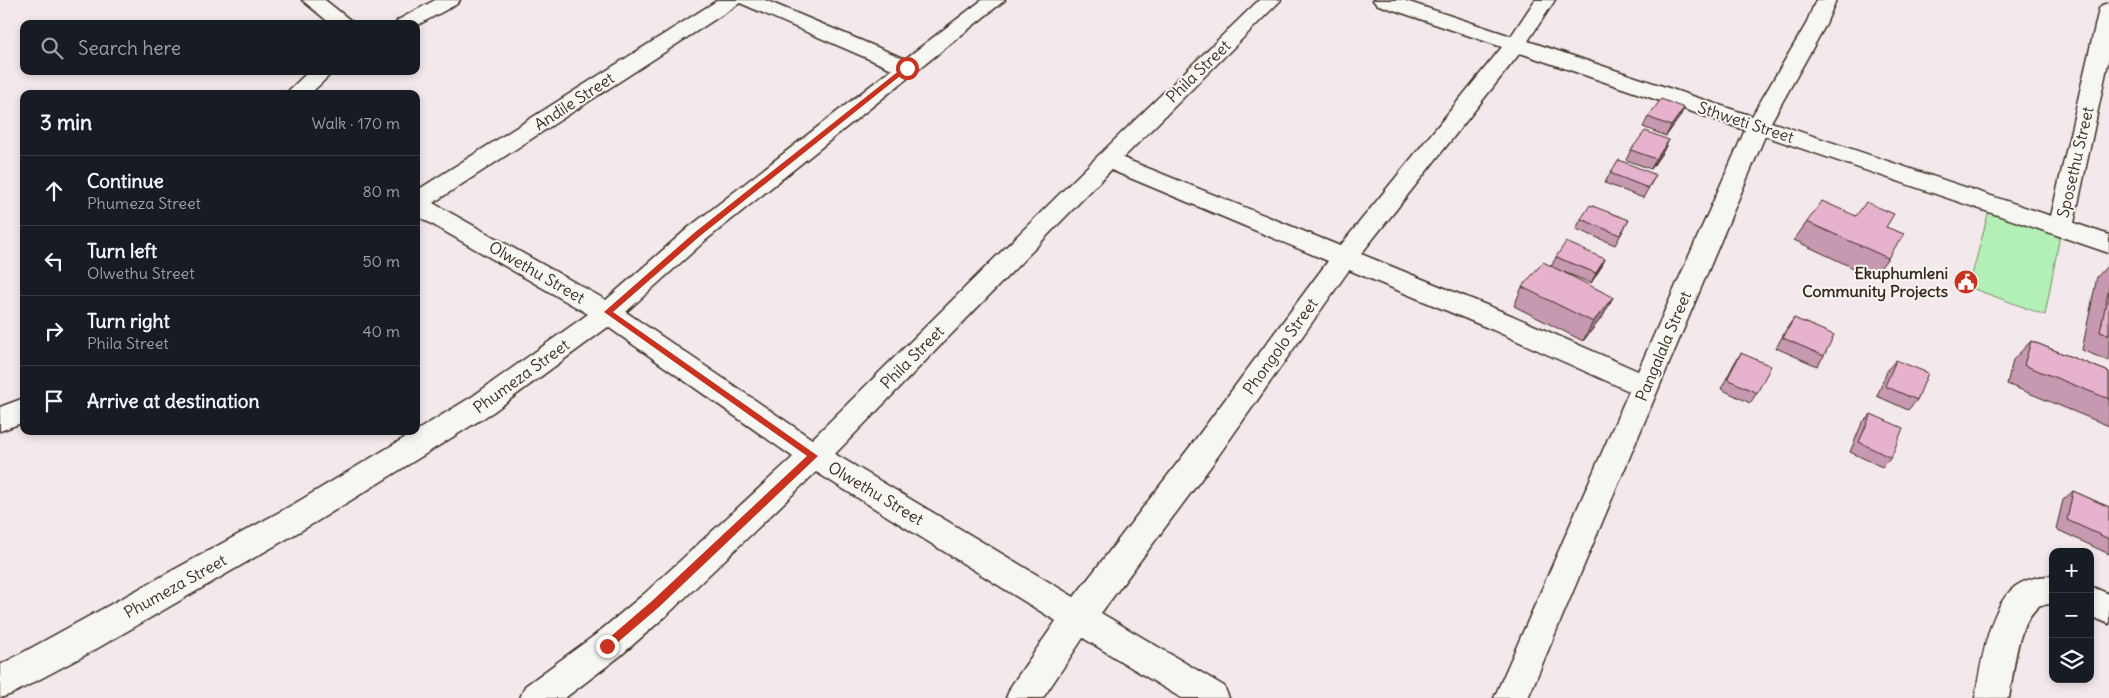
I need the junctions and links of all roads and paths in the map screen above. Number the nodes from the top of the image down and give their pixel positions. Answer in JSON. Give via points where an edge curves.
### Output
{"nodes":[{"id":1,"x":312,"y":0,"type":"edge"},
{"id":2,"x":450,"y":0,"type":"edge"},
{"id":3,"x":732,"y":0,"type":"edge"},
{"id":4,"x":748,"y":0,"type":"edge"},
{"id":5,"x":995,"y":0,"type":"edge"},
{"id":6,"x":1271,"y":0,"type":"edge"},
{"id":7,"x":1383,"y":0,"type":"edge"},
{"id":8,"x":1545,"y":0,"type":"edge"},
{"id":9,"x":1826,"y":0,"type":"edge"},
{"id":10,"x":2109,"y":9,"type":"edge"},
{"id":11,"x":340,"y":20,"type":"edge"},
{"id":12,"x":413,"y":20,"type":"edge"},
{"id":13,"x":1515,"y":45,"type":"junction"},
{"id":14,"x":907,"y":68,"type":"junction"},
{"id":15,"x":318,"y":75,"type":"edge"},
{"id":16,"x":301,"y":90,"type":"edge"},
{"id":17,"x":1758,"y":126,"type":"junction"},
{"id":18,"x":1107,"y":160,"type":"junction"},
{"id":19,"x":420,"y":200,"type":"edge"},
{"id":20,"x":420,"y":205,"type":"edge"},
{"id":21,"x":2061,"y":227,"type":"junction"},
{"id":22,"x":2109,"y":244,"type":"edge"},
{"id":23,"x":1344,"y":258,"type":"junction"},
{"id":24,"x":608,"y":312,"type":"junction"},
{"id":25,"x":1646,"y":386,"type":"junction"},
{"id":26,"x":20,"y":411,"type":"edge"},
{"id":27,"x":0,"y":420,"type":"edge"},
{"id":28,"x":814,"y":456,"type":"junction"},
{"id":29,"x":2049,"y":591,"type":"edge"},
{"id":30,"x":2094,"y":603,"type":"edge"},
{"id":31,"x":2109,"y":609,"type":"edge"},
{"id":32,"x":1079,"y":616,"type":"junction"},
{"id":33,"x":0,"y":683,"type":"edge"},
{"id":34,"x":538,"y":698,"type":"edge"},
{"id":35,"x":1023,"y":698,"type":"edge"},
{"id":36,"x":1212,"y":698,"type":"edge"},
{"id":37,"x":1511,"y":698,"type":"edge"},
{"id":38,"x":1992,"y":698,"type":"edge"}],
"edges":[{"from":1,"to":11,"type":"street"},
{"from":2,"to":12,"type":"street"},
{"from":3,"to":19,"type":"street","name":"Andile Street"},
{"from":4,"to":14,"type":"street"},
{"from":5,"to":14,"type":"street","name":"Phumeza Street"},
{"from":6,"to":18,"type":"street","name":"Phila Street"},
{"from":7,"to":13,"type":"street","name":"Sthweti Street"},
{"from":8,"to":13,"type":"street","name":"Phongolo Street"},
{"from":9,"to":17,"type":"street","name":"Pangalala Street"},
{"from":10,"to":21,"type":"street","name":"Sposethu Street"},
{"from":13,"to":17,"type":"street","name":"Sthweti Street"},
{"from":13,"to":23,"type":"street","name":"Phongolo Street"},
{"from":14,"to":24,"type":"street","name":"Phumeza Street","via":[[697,234]]},
{"from":15,"to":16,"type":"street"},
{"from":17,"to":21,"type":"street","name":"Sthweti Street"},
{"from":17,"to":25,"type":"street","name":"Pangalala Street"},
{"from":18,"to":23,"type":"street"},
{"from":18,"to":28,"type":"street","name":"Phila Street"},
{"from":20,"to":24,"type":"street","name":"Olwethu Street"},
{"from":21,"to":22,"type":"street","name":"Sthweti Street"},
{"from":23,"to":25,"type":"street"},
{"from":23,"to":32,"type":"street","name":"Phongolo Street","via":[[1200,457]]},
{"from":24,"to":28,"type":"street","name":"Olwethu Street"},
{"from":24,"to":33,"type":"street","name":"Phumeza Street","via":[[483,404],[404,453],[305,513]]},
{"from":25,"to":37,"type":"street","name":"Pangalala Street"},
{"from":26,"to":27,"type":"street"},
{"from":28,"to":32,"type":"street","name":"Olwethu Street"},
{"from":28,"to":34,"type":"street","name":"Phila Street","via":[[656,604]]},
{"from":29,"to":38,"type":"street","via":[[2030,593],[2015,608]]},
{"from":30,"to":31,"type":"street"},
{"from":32,"to":35,"type":"street","name":"Phongolo Street"},
{"from":32,"to":36,"type":"street","name":"Olwethu Street"}]}
